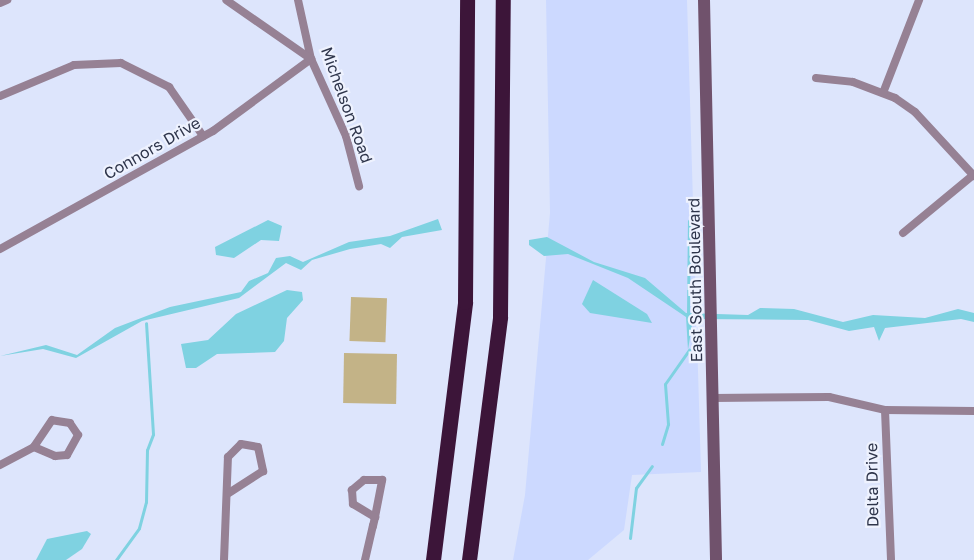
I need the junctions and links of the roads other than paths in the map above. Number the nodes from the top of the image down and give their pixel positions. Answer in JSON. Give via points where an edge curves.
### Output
{"nodes":[{"id":1,"x":7,"y":0,"type":"edge"},
{"id":2,"x":226,"y":0,"type":"edge"},
{"id":3,"x":298,"y":0,"type":"edge"},
{"id":4,"x":467,"y":0,"type":"edge"},
{"id":5,"x":503,"y":0,"type":"edge"},
{"id":6,"x":704,"y":0,"type":"edge"},
{"id":7,"x":919,"y":0,"type":"edge"},
{"id":8,"x":0,"y":3,"type":"edge"},
{"id":9,"x":311,"y":59,"type":"junction"},
{"id":10,"x":816,"y":78,"type":"dead end"},
{"id":11,"x":884,"y":93,"type":"junction"},
{"id":12,"x":0,"y":96,"type":"edge"},
{"id":13,"x":202,"y":136,"type":"junction"},
{"id":14,"x":974,"y":176,"type":"edge"},
{"id":15,"x":359,"y":186,"type":"dead end"},
{"id":16,"x":903,"y":233,"type":"dead end"},
{"id":17,"x":0,"y":249,"type":"edge"},
{"id":18,"x":713,"y":398,"type":"junction"},
{"id":19,"x":885,"y":410,"type":"junction"},
{"id":20,"x":974,"y":411,"type":"edge"},
{"id":21,"x":34,"y":447,"type":"junction"},
{"id":22,"x":0,"y":465,"type":"edge"},
{"id":23,"x":229,"y":493,"type":"junction"},
{"id":24,"x":375,"y":517,"type":"junction"},
{"id":25,"x":224,"y":560,"type":"edge"},
{"id":26,"x":365,"y":560,"type":"edge"},
{"id":27,"x":433,"y":560,"type":"edge"},
{"id":28,"x":469,"y":560,"type":"edge"},
{"id":29,"x":716,"y":560,"type":"edge"},
{"id":30,"x":891,"y":560,"type":"edge"}],
"edges":[{"from":1,"to":8,"type":"street"},
{"from":2,"to":9,"type":"street"},
{"from":3,"to":9,"type":"street","name":"Michelson Road"},
{"from":4,"to":27,"type":"highway","via":[[465,302],[453,435]]},
{"from":5,"to":28,"type":"highway","via":[[501,308]]},
{"from":6,"to":18,"type":"street","name":"East South Boulevard"},
{"from":7,"to":11,"type":"street"},
{"from":9,"to":13,"type":"street","name":"Connors Drive"},
{"from":9,"to":15,"type":"street","name":"Michelson Road","via":[[346,136]]},
{"from":10,"to":11,"type":"street"},
{"from":11,"to":14,"type":"street","via":[[915,112]]},
{"from":12,"to":13,"type":"street","via":[[74,65],[121,63],[169,87]]},
{"from":13,"to":17,"type":"street","name":"Connors Drive"},
{"from":14,"to":16,"type":"street"},
{"from":18,"to":19,"type":"street","via":[[829,397]]},
{"from":18,"to":29,"type":"street","name":"East South Boulevard"},
{"from":19,"to":20,"type":"street"},
{"from":19,"to":30,"type":"street","name":"Delta Drive"},
{"from":21,"to":21,"type":"street","via":[[61,457],[73,451],[78,435],[70,423],[52,420]]},
{"from":21,"to":22,"type":"street"},
{"from":23,"to":23,"type":"street","via":[[263,471],[258,447],[241,444],[231,451]]},
{"from":23,"to":25,"type":"street"},
{"from":24,"to":24,"type":"street","via":[[382,480],[364,480],[352,490],[353,504]]},
{"from":24,"to":26,"type":"street"}]}
